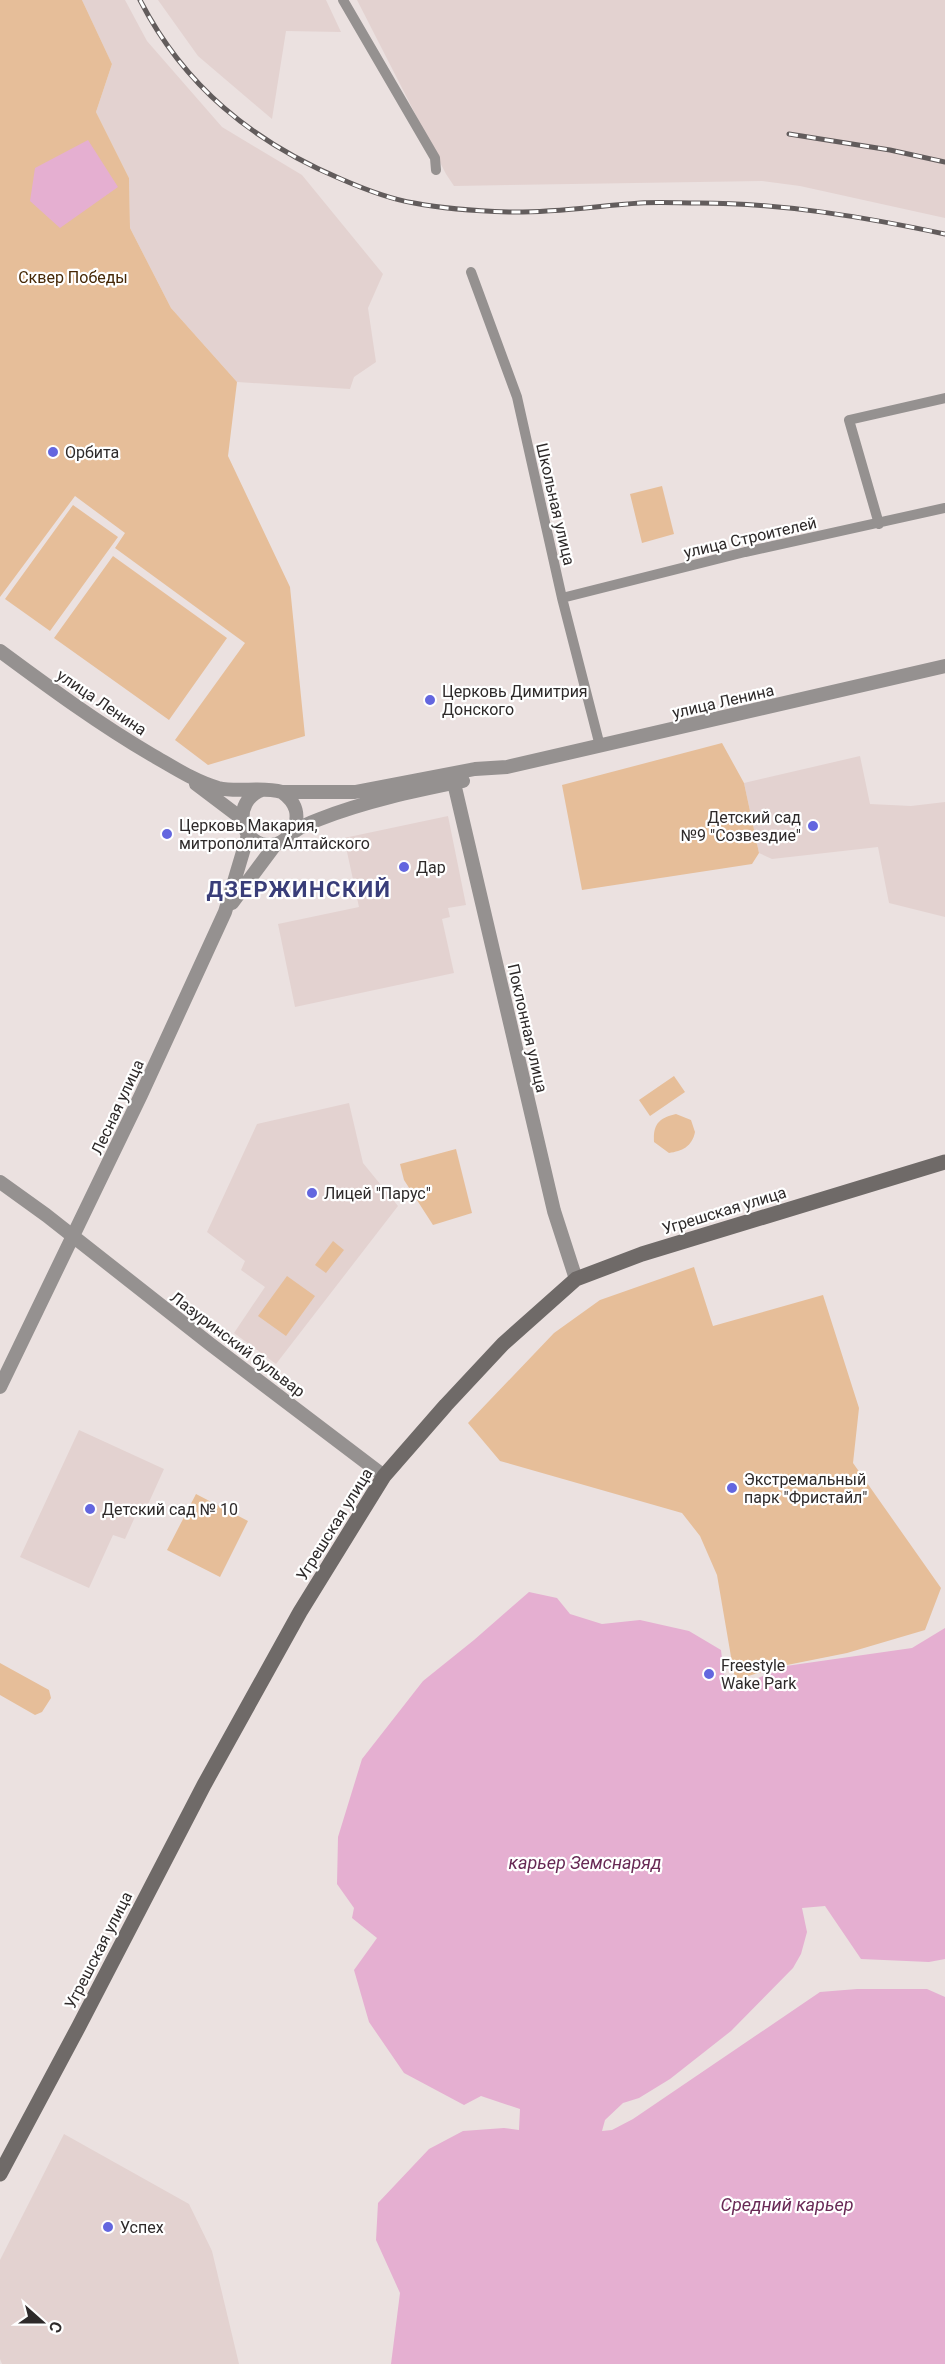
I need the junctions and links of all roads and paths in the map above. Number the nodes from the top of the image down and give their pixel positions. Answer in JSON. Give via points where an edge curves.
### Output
{"nodes":[{"id":1,"x":343,"y":0,"type":"edge"},
{"id":2,"x":436,"y":170,"type":"dead end"},
{"id":3,"x":471,"y":272,"type":"dead end"},
{"id":4,"x":945,"y":398,"type":"edge"},
{"id":5,"x":945,"y":508,"type":"edge"},
{"id":6,"x":879,"y":524,"type":"junction"},
{"id":7,"x":562,"y":598,"type":"junction"},
{"id":8,"x":0,"y":651,"type":"edge"},
{"id":9,"x":945,"y":666,"type":"edge"},
{"id":10,"x":600,"y":746,"type":"junction"},
{"id":11,"x":507,"y":767,"type":"junction"},
{"id":12,"x":188,"y":776,"type":"junction"},
{"id":13,"x":454,"y":783,"type":"junction"},
{"id":14,"x":265,"y":789,"type":"junction"},
{"id":15,"x":282,"y":792,"type":"junction"},
{"id":16,"x":241,"y":818,"type":"junction"},
{"id":17,"x":293,"y":832,"type":"junction"},
{"id":18,"x":248,"y":835,"type":"junction"},
{"id":19,"x":275,"y":845,"type":"junction"},
{"id":20,"x":225,"y":912,"type":"junction"},
{"id":21,"x":945,"y":1162,"type":"edge"},
{"id":22,"x":0,"y":1182,"type":"edge"},
{"id":23,"x":73,"y":1236,"type":"junction"},
{"id":24,"x":576,"y":1279,"type":"junction"},
{"id":25,"x":0,"y":1388,"type":"edge"},
{"id":26,"x":384,"y":1476,"type":"junction"},
{"id":27,"x":0,"y":2174,"type":"edge"}],
"edges":[{"from":1,"to":2,"type":"street","via":[[435,158]]},
{"from":3,"to":7,"type":"street","name":"Школьная улица","via":[[517,397]]},
{"from":4,"to":6,"type":"street","via":[[849,420]]},
{"from":5,"to":6,"type":"street","name":"улица Строителей"},
{"from":6,"to":7,"type":"street","name":"улица Строителей","via":[[745,552]]},
{"from":7,"to":10,"type":"street","name":"Школьная улица"},
{"from":8,"to":12,"type":"street","name":"улица Ленина","via":[[105,728]]},
{"from":9,"to":10,"type":"street","name":"улица Ленина"},
{"from":10,"to":11,"type":"street","name":"улица Ленина"},
{"from":11,"to":13,"type":"street","name":"улица Ленина"},
{"from":11,"to":15,"type":"street","name":"улица Ленина","via":[[476,769],[356,792]]},
{"from":12,"to":14,"type":"street","name":"улица Ленина","via":[[227,789]]},
{"from":12,"to":16,"type":"street","name":"улица Ленина"},
{"from":13,"to":17,"type":"street","name":"улица Ленина","via":[[359,804]]},
{"from":13,"to":24,"type":"street","name":"Поклонная улица","via":[[554,1211]]},
{"from":14,"to":15,"type":"street","name":"улица Ленина"},
{"from":14,"to":16,"type":"street","via":[[246,801]]},
{"from":15,"to":17,"type":"street","via":[[290,797],[297,811]]},
{"from":16,"to":18,"type":"street","name":"улица Ленина"},
{"from":17,"to":19,"type":"street","name":"улица Ленина"},
{"from":18,"to":19,"type":"street","via":[[255,842]]},
{"from":18,"to":20,"type":"street","name":"Лесная улица"},
{"from":19,"to":20,"type":"street","name":"улица Ленина"},
{"from":20,"to":23,"type":"street","name":"Лесная улица"},
{"from":21,"to":24,"type":"main road","name":"Угрешская улица","via":[[642,1254]]},
{"from":22,"to":23,"type":"street","name":"Лазуринский бульвар"},
{"from":23,"to":25,"type":"street","name":"Лесная улица"},
{"from":23,"to":26,"type":"street","name":"Лазуринский бульвар"},
{"from":24,"to":26,"type":"main road","name":"Угрешская улица","via":[[503,1344]]},
{"from":26,"to":27,"type":"main road","name":"Угрешская улица","via":[[243,1713]]}]}
